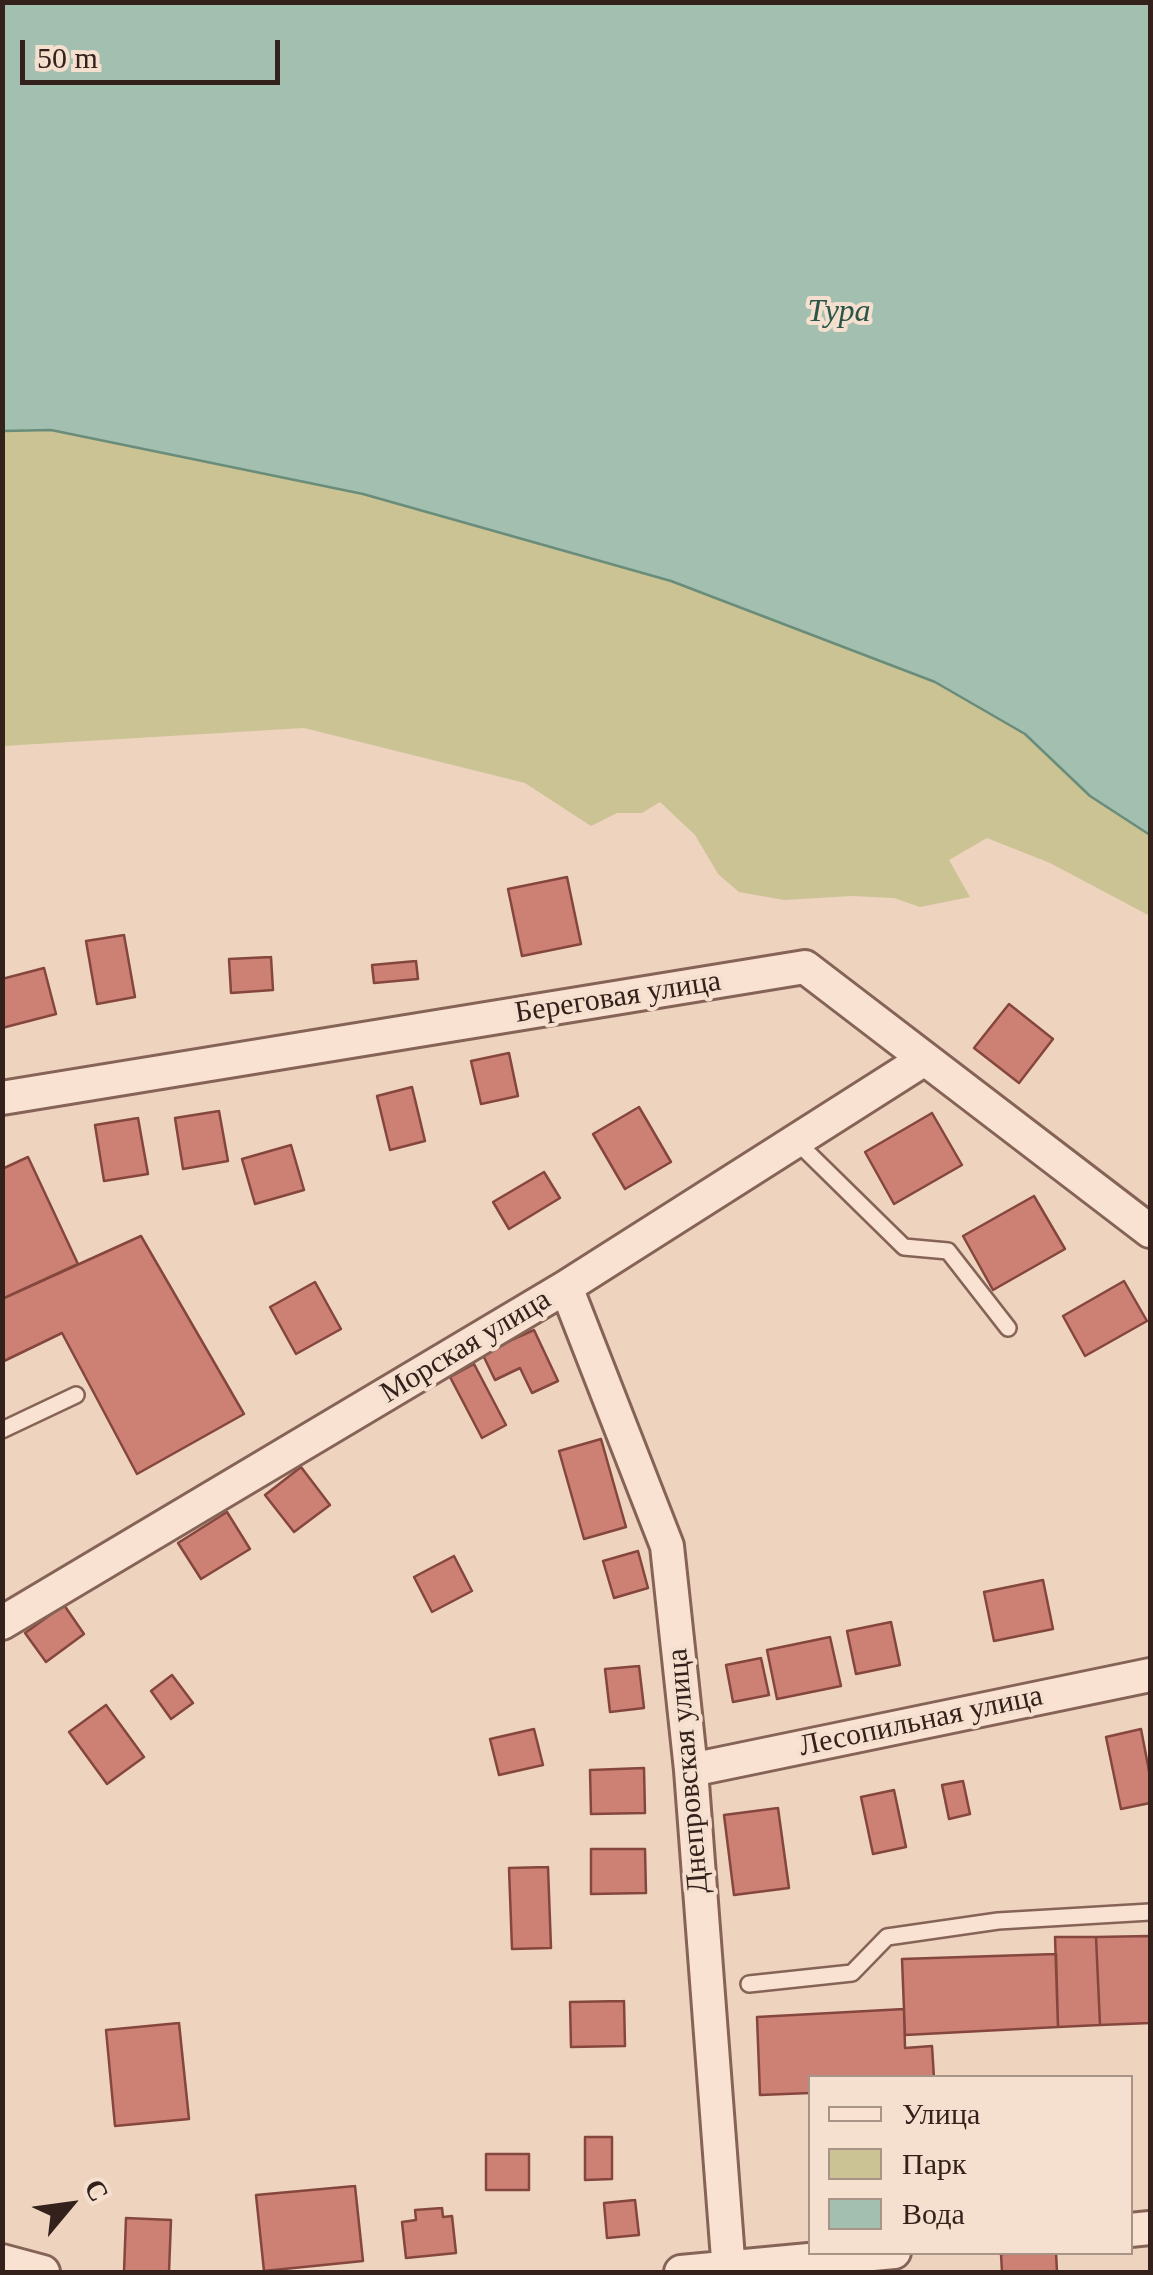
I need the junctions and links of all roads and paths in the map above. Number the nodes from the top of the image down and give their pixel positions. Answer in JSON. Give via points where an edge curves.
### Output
{"nodes":[{"id":1,"x":924,"y":1060,"type":"junction"},
{"id":2,"x":2,"y":1098,"type":"edge"},
{"id":3,"x":796,"y":1141,"type":"junction"},
{"id":4,"x":1150,"y":1232,"type":"edge"},
{"id":5,"x":566,"y":1287,"type":"junction"},
{"id":6,"x":1008,"y":1328,"type":"dead end"},
{"id":7,"x":76,"y":1396,"type":"dead end"},
{"id":8,"x":2,"y":1430,"type":"edge"},
{"id":9,"x":2,"y":1623,"type":"edge"},
{"id":10,"x":1150,"y":1675,"type":"edge"},
{"id":11,"x":690,"y":1770,"type":"junction"},
{"id":12,"x":1150,"y":1912,"type":"edge"},
{"id":13,"x":749,"y":1984,"type":"dead end"},
{"id":14,"x":866,"y":2255,"type":"edge"},
{"id":15,"x":2,"y":2261,"type":"edge"},
{"id":16,"x":728,"y":2270,"type":"edge"},
{"id":17,"x":42,"y":2272,"type":"edge"},
{"id":18,"x":681,"y":2272,"type":"edge"}],
"edges":[{"from":1,"to":2,"type":"street","name":"Береговая улица","via":[[805,967]]},
{"from":1,"to":3,"type":"street","name":"Морская улица"},
{"from":1,"to":4,"type":"street","name":"Береговая улица"},
{"from":3,"to":5,"type":"street","name":"Морская улица"},
{"from":3,"to":6,"type":"lane","via":[[904,1247],[948,1251]]},
{"from":5,"to":9,"type":"street","name":"Морская улица"},
{"from":5,"to":11,"type":"street","name":"Днепровская улица","via":[[667,1546]]},
{"from":7,"to":8,"type":"lane"},
{"from":10,"to":11,"type":"street","name":"Лесопильная улица"},
{"from":11,"to":16,"type":"street","name":"Днепровская улица"},
{"from":12,"to":13,"type":"lane","via":[[887,1936],[852,1973]]},
{"from":14,"to":16,"type":"street"},
{"from":15,"to":17,"type":"street"},
{"from":16,"to":18,"type":"street"}]}
